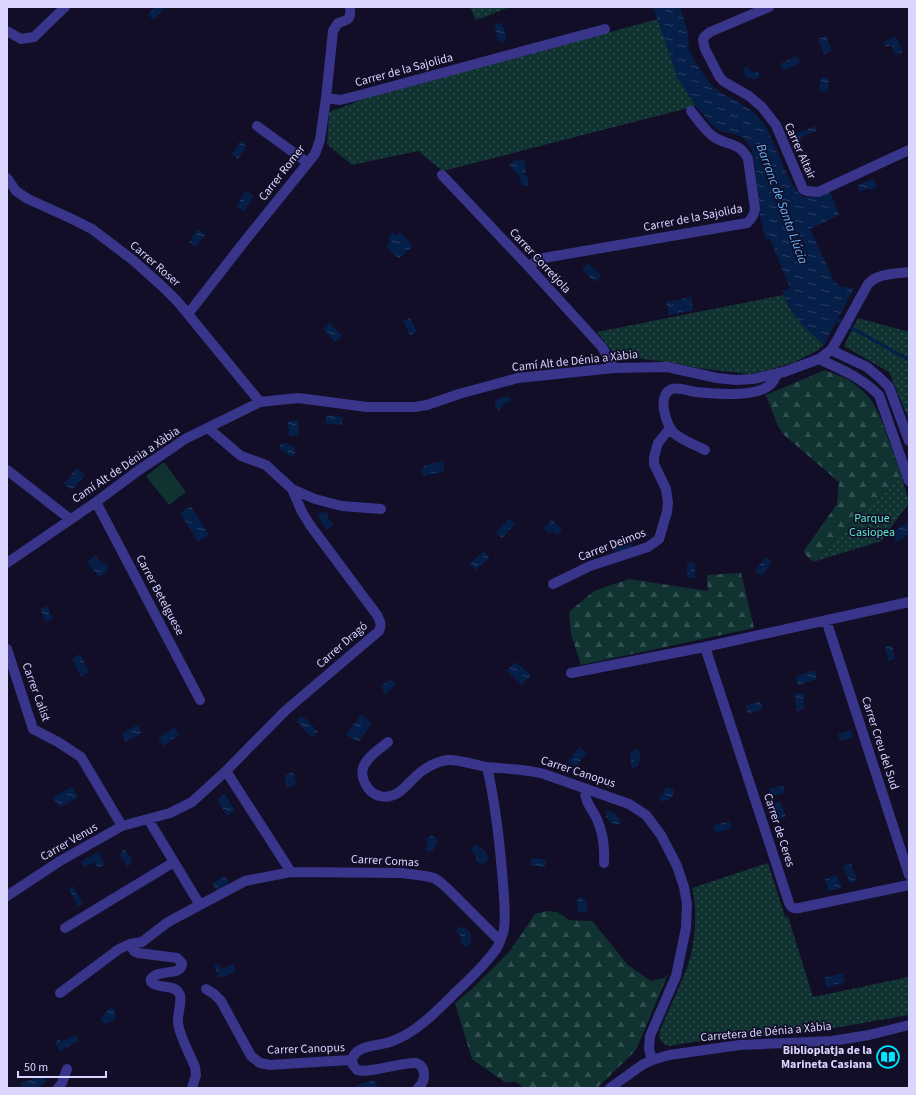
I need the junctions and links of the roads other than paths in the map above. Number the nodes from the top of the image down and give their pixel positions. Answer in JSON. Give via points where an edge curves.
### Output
{"nodes":[{"id":1,"x":65,"y":7,"type":"edge"},
{"id":2,"x":350,"y":7,"type":"edge"},
{"id":3,"x":769,"y":7,"type":"edge"},
{"id":4,"x":605,"y":29,"type":"dead end"},
{"id":5,"x":7,"y":31,"type":"edge"},
{"id":6,"x":326,"y":98,"type":"junction"},
{"id":7,"x":691,"y":111,"type":"dead end"},
{"id":8,"x":257,"y":126,"type":"dead end"},
{"id":9,"x":909,"y":150,"type":"edge"},
{"id":10,"x":308,"y":163,"type":"junction"},
{"id":11,"x":442,"y":175,"type":"dead end"},
{"id":12,"x":7,"y":178,"type":"edge"},
{"id":13,"x":529,"y":267,"type":"junction"},
{"id":14,"x":909,"y":272,"type":"edge"},
{"id":15,"x":188,"y":314,"type":"junction"},
{"id":16,"x":833,"y":346,"type":"junction"},
{"id":17,"x":819,"y":359,"type":"junction"},
{"id":18,"x":614,"y":368,"type":"junction"},
{"id":19,"x":778,"y":373,"type":"junction"},
{"id":20,"x":260,"y":402,"type":"junction"},
{"id":21,"x":208,"y":428,"type":"junction"},
{"id":22,"x":670,"y":428,"type":"junction"},
{"id":23,"x":909,"y":441,"type":"edge"},
{"id":24,"x":705,"y":450,"type":"dead end"},
{"id":25,"x":7,"y":470,"type":"edge"},
{"id":26,"x":909,"y":481,"type":"edge"},
{"id":27,"x":292,"y":489,"type":"junction"},
{"id":28,"x":96,"y":502,"type":"junction"},
{"id":29,"x":381,"y":509,"type":"dead end"},
{"id":30,"x":70,"y":519,"type":"junction"},
{"id":31,"x":7,"y":563,"type":"edge"},
{"id":32,"x":553,"y":584,"type":"dead end"},
{"id":33,"x":909,"y":602,"type":"edge"},
{"id":34,"x":826,"y":620,"type":"junction"},
{"id":35,"x":705,"y":647,"type":"junction"},
{"id":36,"x":7,"y":649,"type":"edge"},
{"id":37,"x":571,"y":673,"type":"dead end"},
{"id":38,"x":200,"y":700,"type":"dead end"},
{"id":39,"x":388,"y":742,"type":"dead end"},
{"id":40,"x":487,"y":767,"type":"junction"},
{"id":41,"x":226,"y":771,"type":"junction"},
{"id":42,"x":585,"y":789,"type":"junction"},
{"id":43,"x":148,"y":819,"type":"junction"},
{"id":44,"x":122,"y":826,"type":"junction"},
{"id":45,"x":174,"y":862,"type":"junction"},
{"id":46,"x":604,"y":863,"type":"dead end"},
{"id":47,"x":291,"y":872,"type":"junction"},
{"id":48,"x":909,"y":875,"type":"edge"},
{"id":49,"x":909,"y":885,"type":"edge"},
{"id":50,"x":7,"y":896,"type":"edge"},
{"id":51,"x":200,"y":905,"type":"junction"},
{"id":52,"x":65,"y":928,"type":"dead end"},
{"id":53,"x":500,"y":941,"type":"junction"},
{"id":54,"x":130,"y":944,"type":"junction"},
{"id":55,"x":206,"y":989,"type":"dead end"},
{"id":56,"x":60,"y":993,"type":"dead end"},
{"id":57,"x":909,"y":1025,"type":"edge"},
{"id":58,"x":352,"y":1060,"type":"junction"},
{"id":59,"x":652,"y":1060,"type":"junction"},
{"id":60,"x":67,"y":1069,"type":"dead end"},
{"id":61,"x":58,"y":1088,"type":"edge"},
{"id":62,"x":192,"y":1088,"type":"edge"},
{"id":63,"x":418,"y":1088,"type":"edge"},
{"id":64,"x":610,"y":1088,"type":"edge"}],
"edges":[{"from":1,"to":5,"type":"street","via":[[34,36],[21,39]]},
{"from":2,"to":6,"type":"street","name":"Carrer Romer","via":[[349,19],[338,23],[333,31]]},
{"from":3,"to":9,"type":"street","name":"Carrer Altair","via":[[710,32],[704,37],[703,44],[723,81],[749,96],[770,116],[803,189],[818,192]]},
{"from":4,"to":6,"type":"street","name":"Carrer de la Sajolida","via":[[360,96],[340,100]]},
{"from":6,"to":10,"type":"street","name":"Carrer Romer","via":[[320,140],[315,154]]},
{"from":7,"to":13,"type":"street","name":"Carrer de la Sajolida","via":[[715,138],[746,153],[755,209],[747,223],[538,259]]},
{"from":8,"to":10,"type":"street"},
{"from":10,"to":15,"type":"street","name":"Carrer Romer"},
{"from":11,"to":13,"type":"street","name":"Carrer Corretjola"},
{"from":12,"to":15,"type":"street","name":"Carrer Roser","via":[[16,191],[28,199],[102,236],[163,287]]},
{"from":13,"to":18,"type":"street","name":"Carrer Corretjola","via":[[602,347]]},
{"from":14,"to":16,"type":"street","name":"Camí Alt de Dénia a Xàbia","via":[[872,280]]},
{"from":15,"to":20,"type":"street","name":"Carrer Roser"},
{"from":16,"to":17,"type":"street","name":"Camí Alt de Dénia a Xàbia"},
{"from":16,"to":23,"type":"street","via":[[867,367],[889,387]]},
{"from":17,"to":19,"type":"street","name":"Camí Alt de Dénia a Xàbia"},
{"from":17,"to":26,"type":"street","via":[[859,378],[879,395]]},
{"from":18,"to":19,"type":"street","name":"Camí Alt de Dénia a Xàbia","via":[[667,367],[736,380]]},
{"from":18,"to":20,"type":"street","name":"Camí Alt de Dénia a Xàbia","via":[[518,378],[426,406],[367,407],[298,398]]},
{"from":19,"to":22,"type":"street","via":[[771,384],[738,394],[673,388],[663,400]]},
{"from":20,"to":21,"type":"street","name":"Camí Alt de Dénia a Xàbia"},
{"from":21,"to":27,"type":"street","name":"Carrer Dragó","via":[[242,456],[266,465]]},
{"from":21,"to":28,"type":"street","name":"Camí Alt de Dénia a Xàbia","via":[[153,460]]},
{"from":22,"to":24,"type":"street","via":[[675,434]]},
{"from":22,"to":32,"type":"street","name":"Carrer Deimos","via":[[658,443],[654,457],[654,464],[666,489],[668,503],[658,539],[648,547],[590,566]]},
{"from":25,"to":30,"type":"street"},
{"from":27,"to":29,"type":"street","via":[[315,499],[342,506]]},
{"from":27,"to":41,"type":"street","name":"Carrer Dragó","via":[[310,525],[377,615],[381,626],[285,711]]},
{"from":28,"to":30,"type":"street","name":"Camí Alt de Dénia a Xàbia"},
{"from":28,"to":38,"type":"street","name":"Carrer Betelguese"},
{"from":30,"to":31,"type":"street","name":"Camí Alt de Dénia a Xàbia"},
{"from":33,"to":34,"type":"street"},
{"from":34,"to":35,"type":"street"},
{"from":34,"to":48,"type":"street","name":"Carrer Creu del Sud"},
{"from":35,"to":37,"type":"street"},
{"from":35,"to":49,"type":"street","name":"Carrer de Ceres","via":[[792,907],[796,909]]},
{"from":36,"to":44,"type":"street","name":"Carrer Calist","via":[[33,729],[81,757]]},
{"from":39,"to":40,"type":"street","via":[[366,762],[363,769],[364,783],[377,796],[392,796],[436,763],[448,760]]},
{"from":40,"to":42,"type":"street","name":"Carrer Canopus","via":[[530,770]]},
{"from":40,"to":53,"type":"street","name":"Carrer Canopus","via":[[496,815],[503,891],[505,921]]},
{"from":41,"to":43,"type":"street","name":"Carrer Dragó","via":[[192,802],[170,813]]},
{"from":41,"to":47,"type":"street"},
{"from":42,"to":46,"type":"street","via":[[585,798],[604,841]]},
{"from":42,"to":59,"type":"street","name":"Carrer Canopus","via":[[629,804],[646,815],[672,855],[684,886],[687,914],[683,946],[676,976],[650,1036],[649,1049]]},
{"from":43,"to":44,"type":"street","name":"Carrer Venus"},
{"from":43,"to":45,"type":"street"},
{"from":44,"to":50,"type":"street","name":"Carrer Venus","via":[[60,860]]},
{"from":45,"to":51,"type":"street"},
{"from":45,"to":52,"type":"street"},
{"from":47,"to":51,"type":"street","name":"Carrer Comas","via":[[245,881]]},
{"from":47,"to":53,"type":"street","name":"Carrer Comas","via":[[402,873],[434,878]]},
{"from":51,"to":54,"type":"street","via":[[168,922],[142,942]]},
{"from":53,"to":58,"type":"street","name":"Carrer Canopus","via":[[481,966],[427,1020],[393,1042],[359,1050]]},
{"from":54,"to":56,"type":"street","via":[[119,948]]},
{"from":54,"to":62,"type":"street","via":[[138,954],[177,958],[182,963],[181,969],[156,974],[151,982],[158,987],[172,988],[181,996],[178,1024],[196,1067]]},
{"from":55,"to":58,"type":"street","name":"Carrer Canopus","via":[[221,1001],[251,1056],[260,1063],[270,1065]]},
{"from":57,"to":59,"type":"street","name":"Carretera de Dénia a Xàbia","via":[[832,1041],[740,1045],[669,1055]]},
{"from":58,"to":63,"type":"street","name":"Carrer Canopus","via":[[353,1065],[360,1071],[412,1062],[420,1064],[424,1076]]},
{"from":59,"to":64,"type":"street","name":"Carretera de Dénia a Xàbia"},
{"from":60,"to":61,"type":"street"}]}
